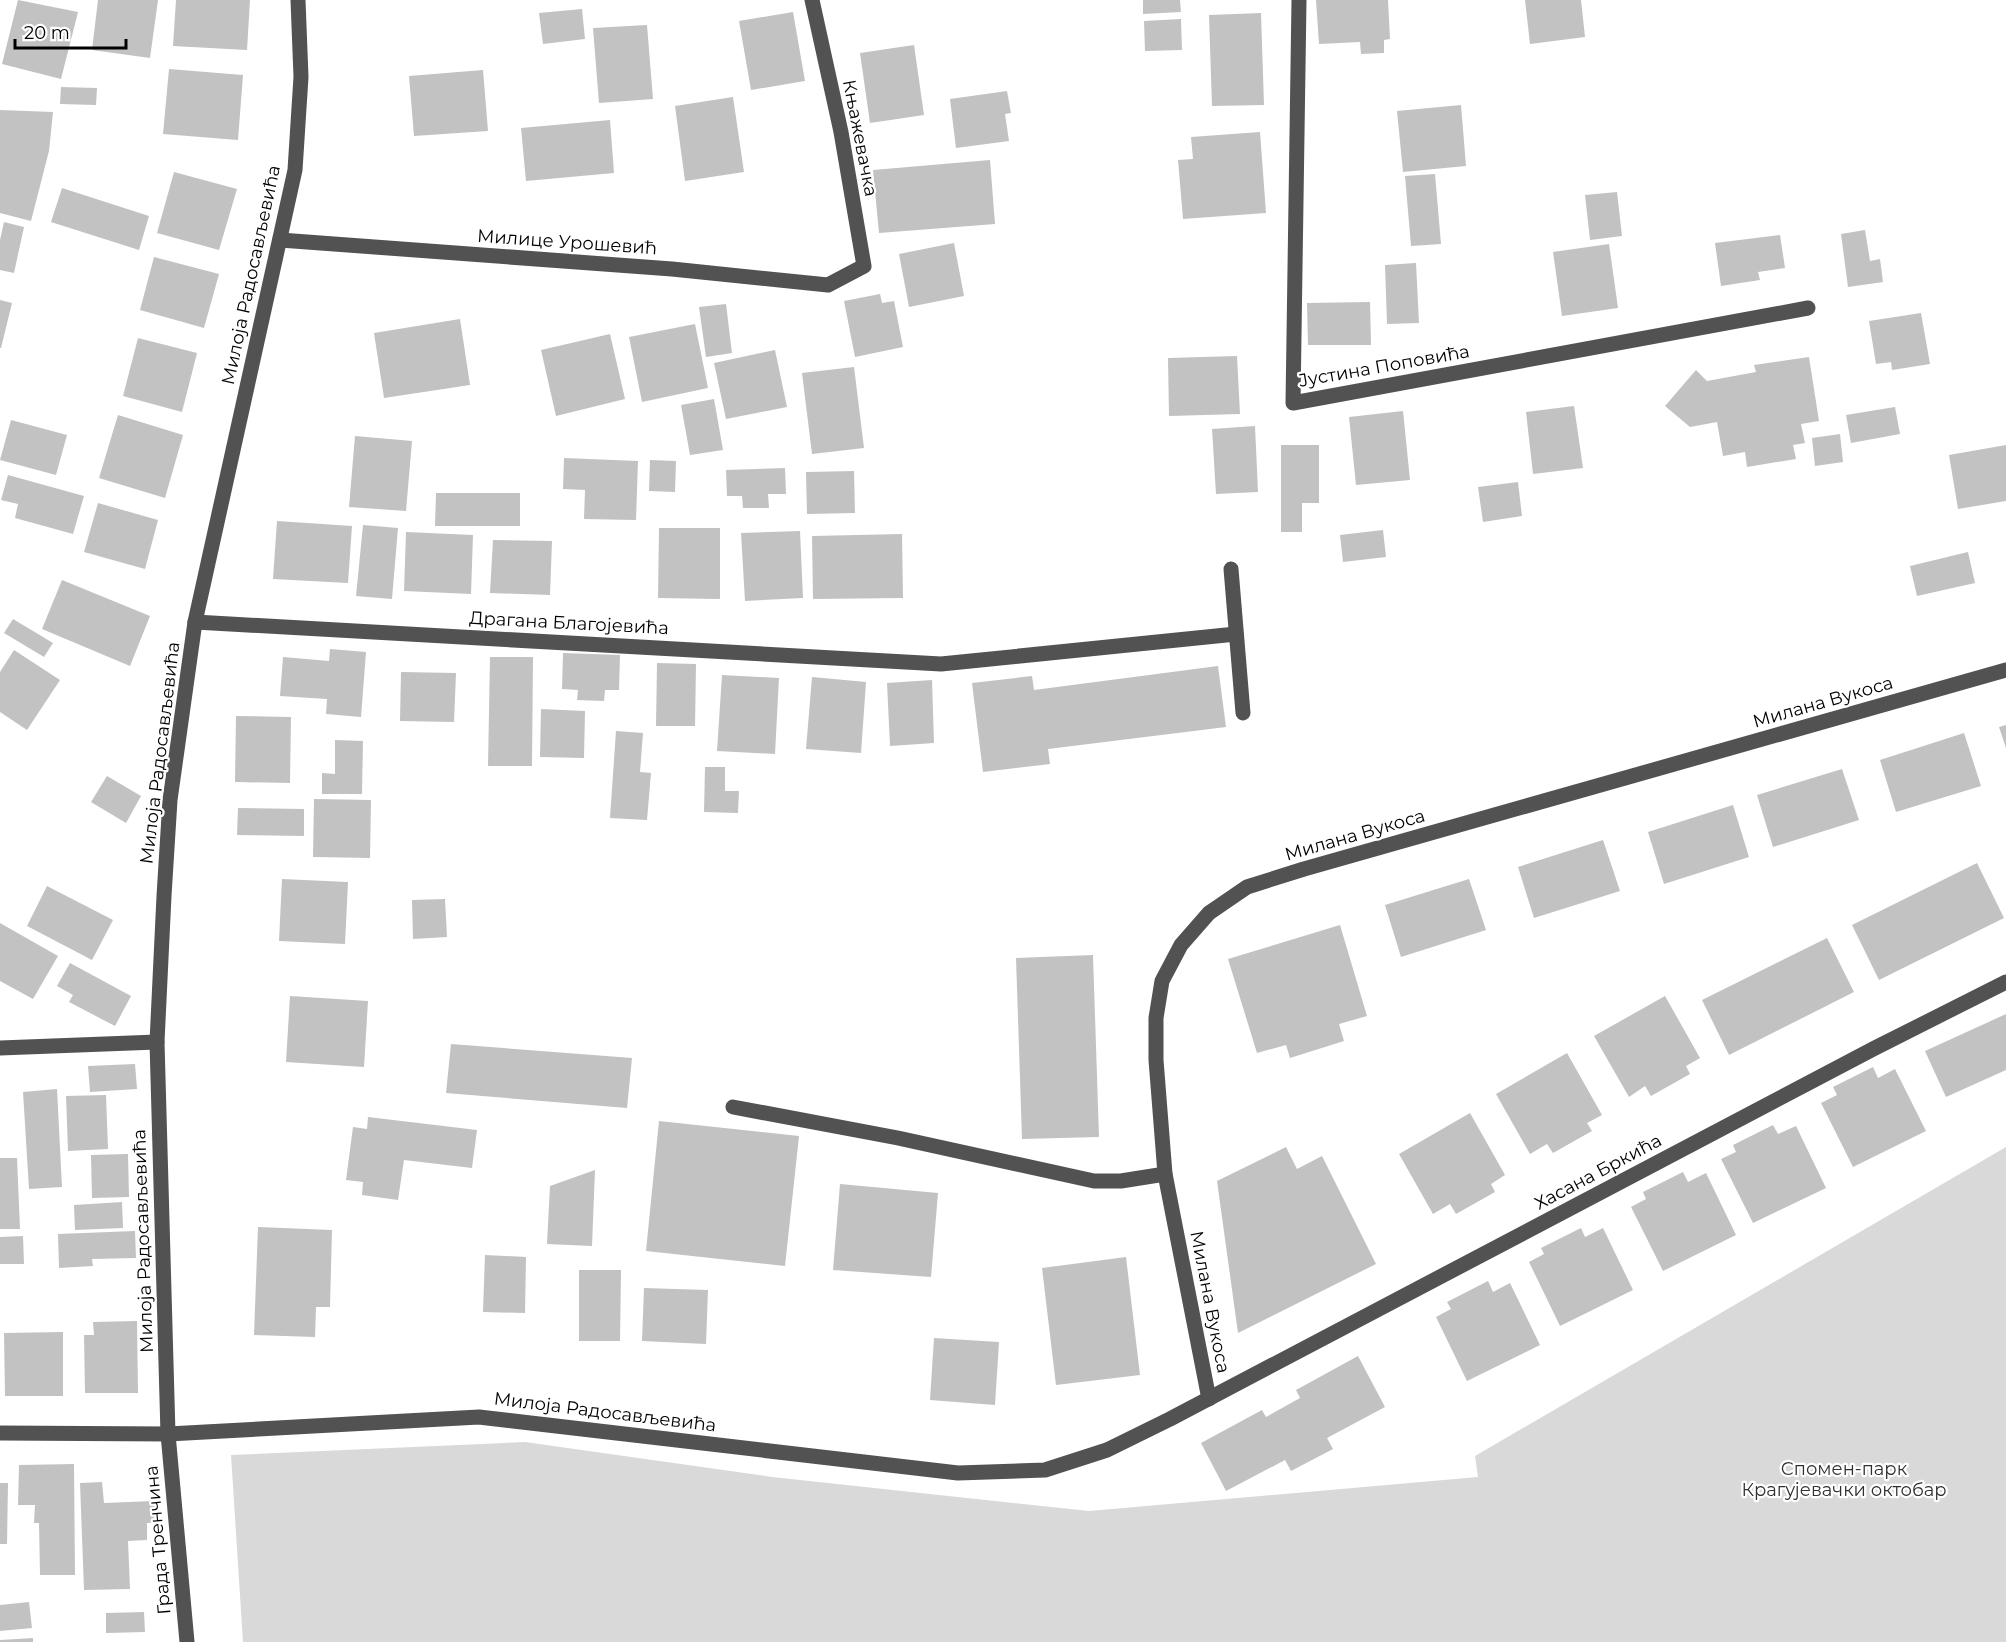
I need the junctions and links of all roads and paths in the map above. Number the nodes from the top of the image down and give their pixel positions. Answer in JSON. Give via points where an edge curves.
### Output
{"nodes":[{"id":1,"x":298,"y":0,"type":"edge"},
{"id":2,"x":812,"y":0,"type":"edge"},
{"id":3,"x":1299,"y":0,"type":"edge"},
{"id":4,"x":280,"y":240,"type":"junction"},
{"id":5,"x":850,"y":275,"type":"joint"},
{"id":6,"x":1808,"y":308,"type":"dead end"},
{"id":7,"x":1231,"y":569,"type":"dead end"},
{"id":8,"x":195,"y":622,"type":"junction"},
{"id":9,"x":1236,"y":634,"type":"junction"},
{"id":10,"x":2006,"y":670,"type":"edge"},
{"id":11,"x":1244,"y":713,"type":"dead end"},
{"id":12,"x":2006,"y":982,"type":"edge"},
{"id":13,"x":157,"y":1042,"type":"junction"},
{"id":14,"x":0,"y":1048,"type":"edge"},
{"id":15,"x":733,"y":1107,"type":"dead end"},
{"id":16,"x":1165,"y":1174,"type":"junction"},
{"id":17,"x":1209,"y":1399,"type":"junction"},
{"id":18,"x":0,"y":1433,"type":"edge"},
{"id":19,"x":168,"y":1434,"type":"junction"},
{"id":20,"x":187,"y":1642,"type":"edge"}],
"edges":[{"from":1,"to":4,"type":"street","name":"Милоја Радосављевића","via":[[302,77],[296,159]]},
{"from":2,"to":5,"type":"street","name":"Књажевачка","via":[[841,132],[864,266]]},
{"from":3,"to":6,"type":"street","name":"Јустина Поповића","via":[[1293,403]]},
{"from":4,"to":5,"type":"street","name":"Милице Урошевић","via":[[672,269],[828,285]]},
{"from":4,"to":8,"type":"street","name":"Милоја Радосављевића"},
{"from":7,"to":9,"type":"street"},
{"from":8,"to":9,"type":"street","name":"Драгана Благојевића","via":[[941,664]]},
{"from":8,"to":13,"type":"street","name":"Милоја Радосављевића","via":[[170,800]]},
{"from":9,"to":11,"type":"street"},
{"from":10,"to":16,"type":"street","name":"Милана Вукоса","via":[[1304,869],[1248,887],[1226,899],[1181,945],[1162,981],[1156,1049]]},
{"from":12,"to":17,"type":"street","name":"Хасана Бркића"},
{"from":13,"to":14,"type":"street"},
{"from":13,"to":19,"type":"street","name":"Милоја Радосављевића"},
{"from":15,"to":16,"type":"street","via":[[1094,1181]]},
{"from":16,"to":17,"type":"street","name":"Милана Вукоса"},
{"from":17,"to":19,"type":"street","name":"Милоја Радосављевића","via":[[1107,1450],[1045,1470],[958,1473],[479,1417]]},
{"from":18,"to":19,"type":"street"},
{"from":19,"to":20,"type":"street","name":"Града Тренчина"}]}
